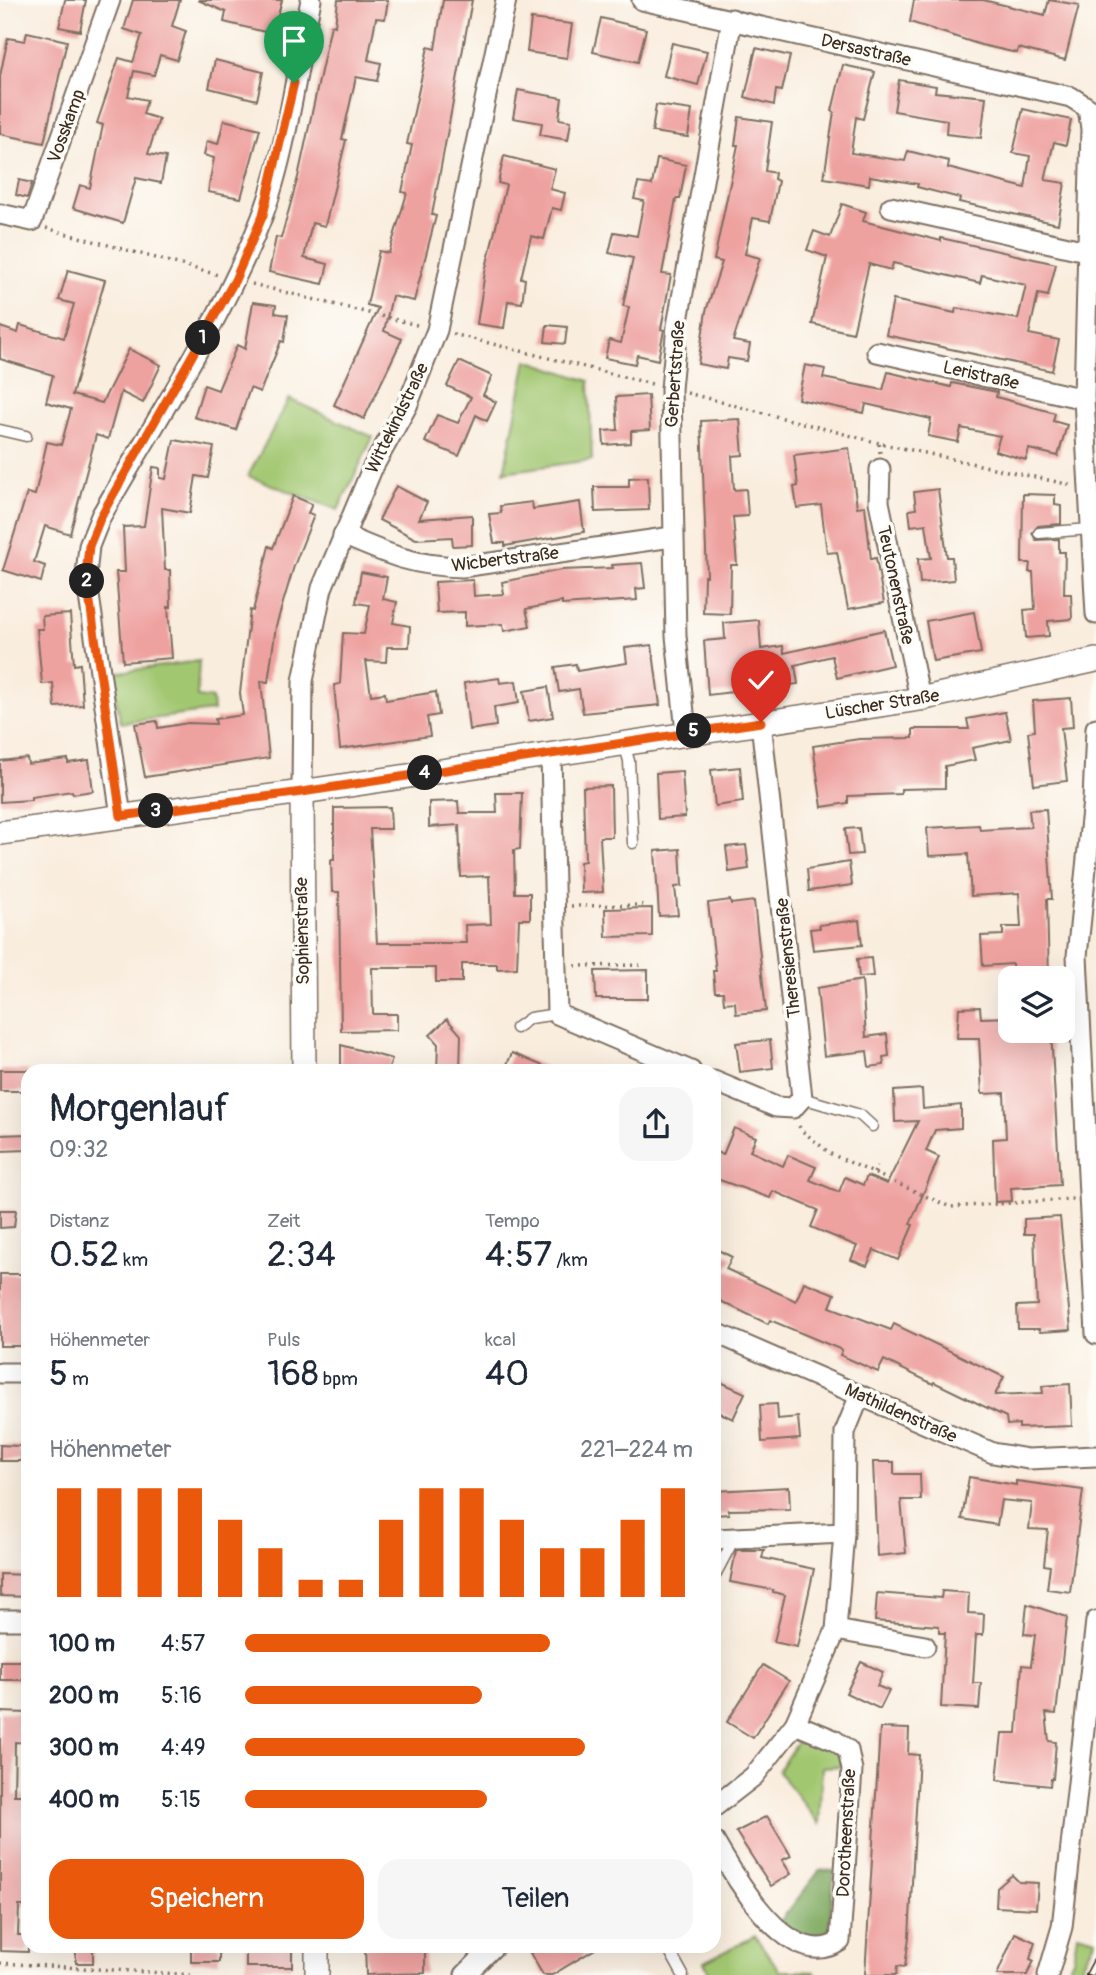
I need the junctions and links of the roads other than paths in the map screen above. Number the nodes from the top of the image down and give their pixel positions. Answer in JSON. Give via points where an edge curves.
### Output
{"nodes":[{"id":1,"x":110,"y":0,"type":"edge"},
{"id":2,"x":311,"y":0,"type":"edge"},
{"id":3,"x":506,"y":0,"type":"edge"},
{"id":4,"x":642,"y":0,"type":"edge"},
{"id":5,"x":732,"y":19,"type":"junction"},
{"id":6,"x":891,"y":207,"type":"dead end"},
{"id":7,"x":0,"y":214,"type":"edge"},
{"id":8,"x":1086,"y":251,"type":"junction"},
{"id":9,"x":877,"y":352,"type":"dead end"},
{"id":10,"x":1084,"y":398,"type":"junction"},
{"id":11,"x":0,"y":429,"type":"edge"},
{"id":12,"x":26,"y":436,"type":"dead end"},
{"id":13,"x":880,"y":469,"type":"road end"},
{"id":14,"x":1090,"y":529,"type":"junction"},
{"id":15,"x":1039,"y":533,"type":"dead end"},
{"id":16,"x":343,"y":535,"type":"junction"},
{"id":17,"x":672,"y":537,"type":"junction"},
{"id":18,"x":1096,"y":614,"type":"edge"},
{"id":19,"x":1096,"y":660,"type":"edge"},
{"id":20,"x":920,"y":699,"type":"junction"},
{"id":21,"x":761,"y":722,"type":"junction"},
{"id":22,"x":1096,"y":728,"type":"edge"},
{"id":23,"x":686,"y":732,"type":"junction"},
{"id":24,"x":624,"y":742,"type":"junction"},
{"id":25,"x":551,"y":755,"type":"junction"},
{"id":26,"x":302,"y":792,"type":"junction"},
{"id":27,"x":1094,"y":800,"type":"edge"},
{"id":28,"x":121,"y":816,"type":"junction"},
{"id":29,"x":0,"y":833,"type":"edge"},
{"id":30,"x":634,"y":844,"type":"dead end"},
{"id":31,"x":557,"y":1014,"type":"junction"},
{"id":32,"x":516,"y":1028,"type":"dead end"},
{"id":33,"x":303,"y":1064,"type":"edge"},
{"id":34,"x":675,"y":1064,"type":"edge"},
{"id":35,"x":721,"y":1084,"type":"edge"},
{"id":36,"x":797,"y":1103,"type":"junction"},
{"id":37,"x":1090,"y":1115,"type":"edge"},
{"id":38,"x":872,"y":1126,"type":"dead end"},
{"id":39,"x":1096,"y":1334,"type":"edge"},
{"id":40,"x":721,"y":1335,"type":"edge"},
{"id":41,"x":0,"y":1373,"type":"edge"},
{"id":42,"x":21,"y":1373,"type":"edge"},
{"id":43,"x":860,"y":1395,"type":"junction"},
{"id":44,"x":1096,"y":1455,"type":"edge"},
{"id":45,"x":844,"y":1533,"type":"junction"},
{"id":46,"x":736,"y":1537,"type":"junction"},
{"id":47,"x":721,"y":1538,"type":"edge"},
{"id":48,"x":721,"y":1564,"type":"edge"},
{"id":49,"x":0,"y":1620,"type":"edge"},
{"id":50,"x":21,"y":1620,"type":"edge"},
{"id":51,"x":1096,"y":1621,"type":"edge"},
{"id":52,"x":836,"y":1630,"type":"junction"},
{"id":53,"x":925,"y":1646,"type":"dead end"},
{"id":54,"x":796,"y":1724,"type":"junction"},
{"id":55,"x":721,"y":1802,"type":"edge"},
{"id":56,"x":721,"y":1853,"type":"edge"},
{"id":57,"x":317,"y":1953,"type":"edge"},
{"id":58,"x":487,"y":1953,"type":"edge"},
{"id":59,"x":671,"y":1953,"type":"edge"},
{"id":60,"x":317,"y":1975,"type":"edge"},
{"id":61,"x":466,"y":1975,"type":"edge"},
{"id":62,"x":683,"y":1975,"type":"edge"},
{"id":63,"x":1048,"y":1975,"type":"edge"}],
"edges":[{"from":1,"to":7,"type":"street","name":"Vosskamp","via":[[32,220]]},
{"from":2,"to":28,"type":"street","via":[[263,215],[235,280],[101,516],[89,546],[86,575]]},
{"from":3,"to":16,"type":"street","name":"Wittekindstraße","via":[[437,330],[407,406]]},
{"from":4,"to":5,"type":"street","name":"Dersastraße"},
{"from":5,"to":8,"type":"street","name":"Dersastraße","via":[[1071,97],[1087,107],[1091,129]]},
{"from":5,"to":17,"type":"street","name":"Gerbertstraße","via":[[677,326],[671,389]]},
{"from":6,"to":8,"type":"street"},
{"from":8,"to":10,"type":"street"},
{"from":9,"to":10,"type":"street","name":"Leristraße"},
{"from":10,"to":14,"type":"street"},
{"from":11,"to":12,"type":"lane"},
{"from":13,"to":20,"type":"street","name":"Teutonenstraße","via":[[879,502]]},
{"from":14,"to":15,"type":"lane"},
{"from":14,"to":18,"type":"street"},
{"from":16,"to":17,"type":"street","name":"Wicbertstraße","via":[[404,561],[450,567]]},
{"from":16,"to":26,"type":"street","name":"Wittekindstraße","via":[[322,588],[309,642],[303,681]]},
{"from":17,"to":23,"type":"street","name":"Gerbertstraße","via":[[677,663]]},
{"from":19,"to":20,"type":"street","name":"Lüscher Straße"},
{"from":20,"to":21,"type":"street","name":"Lüscher Straße"},
{"from":21,"to":23,"type":"street","name":"Lüscher Straße"},
{"from":21,"to":36,"type":"street","name":"Theresienstraße"},
{"from":22,"to":27,"type":"street"},
{"from":23,"to":24,"type":"street","name":"Lüscher Straße"},
{"from":24,"to":25,"type":"street","name":"Lüscher Straße"},
{"from":24,"to":30,"type":"lane"},
{"from":25,"to":26,"type":"street","name":"Lüscher Straße"},
{"from":25,"to":31,"type":"street"},
{"from":26,"to":28,"type":"street","name":"Lüscher Straße"},
{"from":26,"to":33,"type":"street","name":"Sophienstraße"},
{"from":27,"to":37,"type":"street","via":[[1077,956]]},
{"from":28,"to":29,"type":"street","name":"Lüscher Straße"},
{"from":31,"to":32,"type":"lane","via":[[530,1018]]},
{"from":31,"to":34,"type":"street"},
{"from":35,"to":36,"type":"street","via":[[776,1107]]},
{"from":36,"to":38,"type":"lane","via":[[860,1115]]},
{"from":37,"to":39,"type":"street"},
{"from":40,"to":43,"type":"street","name":"Mathildenstraße"},
{"from":41,"to":42,"type":"street"},
{"from":43,"to":44,"type":"street","name":"Mathildenstraße","via":[[993,1453],[1028,1460]]},
{"from":43,"to":45,"type":"street","via":[[845,1432]]},
{"from":45,"to":46,"type":"street"},
{"from":45,"to":52,"type":"street"},
{"from":46,"to":47,"type":"street"},
{"from":46,"to":48,"type":"lane"},
{"from":49,"to":50,"type":"street"},
{"from":51,"to":63,"type":"street","via":[[1062,1927]]},
{"from":52,"to":53,"type":"street"},
{"from":52,"to":54,"type":"street"},
{"from":54,"to":55,"type":"street","via":[[754,1776]]},
{"from":54,"to":56,"type":"street","name":"Dorotheenstraße","via":[[848,1750],[852,1770],[840,1941],[831,1954],[815,1962],[791,1958],[773,1942]]},
{"from":57,"to":60,"type":"street"},
{"from":58,"to":61,"type":"street"},
{"from":59,"to":62,"type":"lane"}]}
